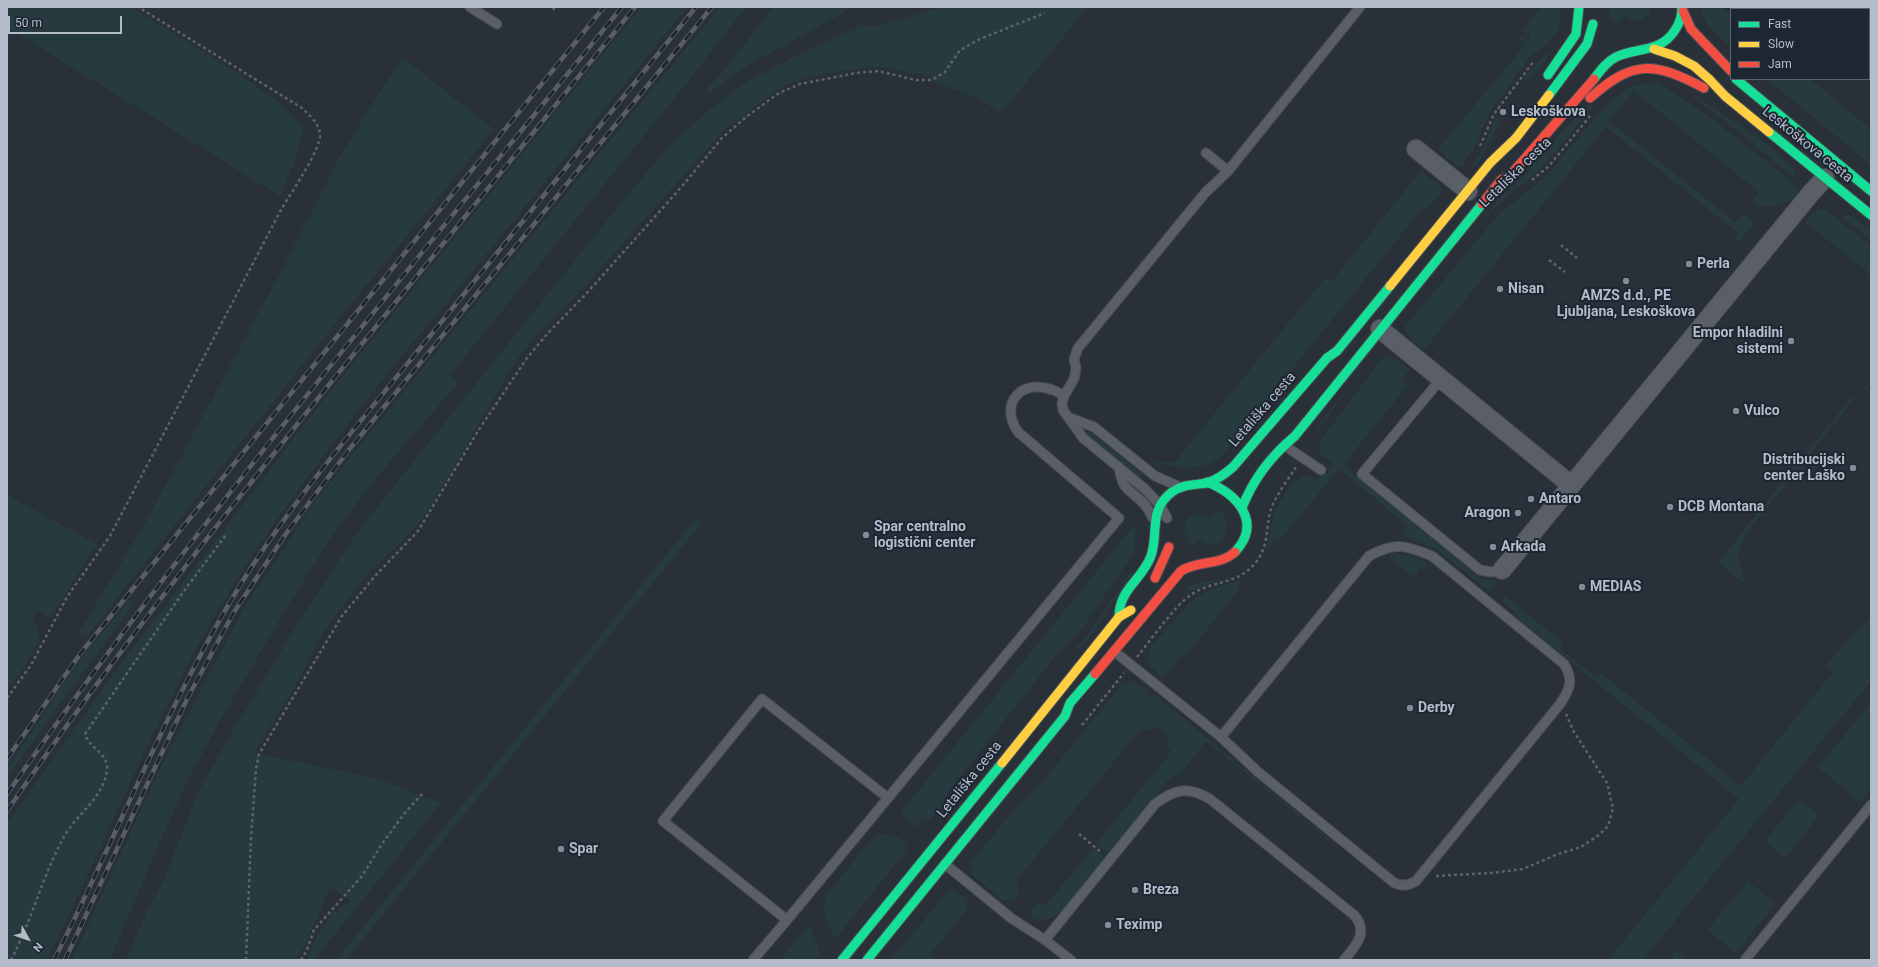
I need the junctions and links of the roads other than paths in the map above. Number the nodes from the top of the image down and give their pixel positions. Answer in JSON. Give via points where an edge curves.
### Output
{"nodes":[{"id":1,"x":470,"y":7,"type":"edge"},
{"id":2,"x":1360,"y":7,"type":"edge"},
{"id":3,"x":1579,"y":7,"type":"edge"},
{"id":4,"x":1682,"y":9,"type":"edge"},
{"id":5,"x":1591,"y":11,"type":"dead end"},
{"id":6,"x":1671,"y":20,"type":"dead end"},
{"id":7,"x":497,"y":24,"type":"dead end"},
{"id":8,"x":1593,"y":24,"type":"junction"},
{"id":9,"x":1678,"y":33,"type":"junction"},
{"id":10,"x":1601,"y":36,"type":"dead end"},
{"id":11,"x":1615,"y":48,"type":"dead end"},
{"id":12,"x":1654,"y":49,"type":"junction"},
{"id":13,"x":1626,"y":54,"type":"junction"},
{"id":14,"x":1709,"y":62,"type":"dead end"},
{"id":15,"x":1730,"y":69,"type":"edge"},
{"id":16,"x":1730,"y":76,"type":"edge"},
{"id":17,"x":1737,"y":80,"type":"edge"},
{"id":18,"x":1542,"y":84,"type":"dead end"},
{"id":19,"x":1725,"y":96,"type":"junction"},
{"id":20,"x":1564,"y":112,"type":"junction"},
{"id":21,"x":1507,"y":133,"type":"dead end"},
{"id":22,"x":1526,"y":143,"type":"dead end"},
{"id":23,"x":1416,"y":149,"type":"dead end"},
{"id":24,"x":1206,"y":153,"type":"dead end"},
{"id":25,"x":1490,"y":163,"type":"junction"},
{"id":26,"x":1228,"y":171,"type":"junction"},
{"id":27,"x":1825,"y":178,"type":"junction"},
{"id":28,"x":1501,"y":180,"type":"junction"},
{"id":29,"x":1468,"y":191,"type":"junction"},
{"id":30,"x":1871,"y":191,"type":"edge"},
{"id":31,"x":1871,"y":215,"type":"edge"},
{"id":32,"x":1380,"y":329,"type":"junction"},
{"id":33,"x":1337,"y":351,"type":"junction"},
{"id":34,"x":1441,"y":379,"type":"junction"},
{"id":35,"x":1064,"y":396,"type":"junction"},
{"id":36,"x":1070,"y":418,"type":"junction"},
{"id":37,"x":1279,"y":429,"type":"dead end"},
{"id":38,"x":1295,"y":436,"type":"junction"},
{"id":39,"x":1290,"y":454,"type":"joint"},
{"id":40,"x":1119,"y":467,"type":"junction"},
{"id":41,"x":1321,"y":470,"type":"dead end"},
{"id":42,"x":1207,"y":482,"type":"junction"},
{"id":43,"x":1571,"y":485,"type":"junction"},
{"id":44,"x":1181,"y":487,"type":"junction"},
{"id":45,"x":1227,"y":488,"type":"junction"},
{"id":46,"x":1211,"y":496,"type":"dead end"},
{"id":47,"x":1160,"y":505,"type":"junction"},
{"id":48,"x":1174,"y":507,"type":"dead end"},
{"id":49,"x":1242,"y":508,"type":"junction"},
{"id":50,"x":1154,"y":520,"type":"junction"},
{"id":51,"x":1166,"y":523,"type":"joint"},
{"id":52,"x":1187,"y":567,"type":"junction"},
{"id":53,"x":1502,"y":570,"type":"joint"},
{"id":54,"x":1202,"y":575,"type":"dead end"},
{"id":55,"x":1148,"y":587,"type":"dead end"},
{"id":56,"x":1178,"y":590,"type":"dead end"},
{"id":57,"x":1136,"y":603,"type":"dead end"},
{"id":58,"x":1118,"y":617,"type":"junction"},
{"id":59,"x":1120,"y":656,"type":"junction"},
{"id":60,"x":1065,"y":716,"type":"junction"},
{"id":61,"x":1221,"y":737,"type":"junction"},
{"id":62,"x":888,"y":798,"type":"junction"},
{"id":63,"x":1871,"y":805,"type":"edge"},
{"id":64,"x":945,"y":864,"type":"junction"},
{"id":65,"x":787,"y":920,"type":"junction"},
{"id":66,"x":1045,"y":940,"type":"junction"},
{"id":67,"x":753,"y":960,"type":"edge"},
{"id":68,"x":842,"y":960,"type":"edge"},
{"id":69,"x":867,"y":960,"type":"edge"},
{"id":70,"x":1071,"y":960,"type":"edge"},
{"id":71,"x":1344,"y":960,"type":"edge"},
{"id":72,"x":1745,"y":960,"type":"edge"}],
"edges":[{"from":1,"to":7,"type":"lane"},
{"from":2,"to":26,"type":"lane"},
{"from":3,"to":18,"type":"main road","via":[[1576,34]]},
{"from":4,"to":9,"type":"main road","name":"Letališka cesta"},
{"from":4,"to":15,"type":"main road","via":[[1691,30]]},
{"from":5,"to":8,"type":"main road","name":"Letališka cesta"},
{"from":6,"to":9,"type":"main road"},
{"from":8,"to":10,"type":"main road","name":"Letališka cesta"},
{"from":8,"to":25,"type":"main road","name":"Letališka cesta","via":[[1587,44],[1578,58],[1516,138]]},
{"from":9,"to":12,"type":"main road","name":"Letališka cesta"},
{"from":11,"to":13,"type":"main road"},
{"from":12,"to":13,"type":"main road","name":"Letališka cesta"},
{"from":12,"to":19,"type":"main road","name":"Leskoškova cesta","via":[[1682,58],[1714,83]]},
{"from":13,"to":20,"type":"main road","name":"Letališka cesta","via":[[1609,61]]},
{"from":14,"to":16,"type":"main road"},
{"from":17,"to":30,"type":"main road","name":"Leskoškova cesta"},
{"from":19,"to":20,"type":"main road","name":"Leskoškova cesta","via":[[1666,70],[1646,68],[1616,76],[1580,108]]},
{"from":19,"to":27,"type":"main road","name":"Leskoškova cesta"},
{"from":20,"to":28,"type":"main road","name":"Letališka cesta","via":[[1513,172]]},
{"from":21,"to":25,"type":"main road","name":"Letališka cesta"},
{"from":22,"to":28,"type":"main road","name":"Letališka cesta","via":[[1506,166]]},
{"from":23,"to":29,"type":"street"},
{"from":24,"to":26,"type":"lane"},
{"from":25,"to":29,"type":"main road","name":"Letališka cesta"},
{"from":26,"to":35,"type":"lane","via":[[1205,193],[1078,348],[1074,359],[1074,379]]},
{"from":27,"to":31,"type":"main road","name":"Leskoškova cesta"},
{"from":27,"to":43,"type":"street"},
{"from":28,"to":32,"type":"main road","name":"Letališka cesta"},
{"from":29,"to":33,"type":"main road","name":"Letališka cesta"},
{"from":32,"to":34,"type":"street"},
{"from":32,"to":38,"type":"main road","name":"Letališka cesta"},
{"from":33,"to":37,"type":"main road","name":"Letališka cesta","via":[[1333,361]]},
{"from":33,"to":42,"type":"main road","name":"Letališka cesta","via":[[1327,358],[1232,467],[1217,479]]},
{"from":34,"to":43,"type":"street"},
{"from":34,"to":53,"type":"lane","via":[[1362,474],[1480,570]]},
{"from":35,"to":36,"type":"lane","via":[[1063,410]]},
{"from":35,"to":62,"type":"lane","via":[[1053,389],[1024,390],[1015,396],[1011,403],[1013,424],[1018,432],[1119,518]]},
{"from":36,"to":40,"type":"lane","via":[[1083,438]]},
{"from":36,"to":44,"type":"lane","via":[[1094,427],[1155,476]]},
{"from":38,"to":39,"type":"main road","name":"Letališka cesta"},
{"from":38,"to":49,"type":"main road","name":"Letališka cesta","via":[[1278,449],[1252,484]]},
{"from":39,"to":41,"type":"lane"},
{"from":40,"to":47,"type":"lane"},
{"from":40,"to":50,"type":"lane","via":[[1124,485],[1138,497]]},
{"from":42,"to":44,"type":"main road","name":"Letališka cesta"},
{"from":42,"to":45,"type":"main road"},
{"from":43,"to":53,"type":"street"},
{"from":44,"to":47,"type":"main road","name":"Letališka cesta"},
{"from":45,"to":46,"type":"main road"},
{"from":45,"to":49,"type":"main road"},
{"from":47,"to":50,"type":"main road","name":"Letališka cesta"},
{"from":47,"to":51,"type":"lane"},
{"from":48,"to":51,"type":"main road"},
{"from":49,"to":52,"type":"main road","via":[[1245,530],[1243,541],[1236,551],[1226,559],[1194,563]]},
{"from":50,"to":58,"type":"main road","name":"Letališka cesta","via":[[1154,543],[1150,557],[1121,600]]},
{"from":52,"to":54,"type":"main road"},
{"from":52,"to":55,"type":"main road","via":[[1172,550]]},
{"from":52,"to":60,"type":"main road","via":[[1070,703]]},
{"from":56,"to":59,"type":"main road"},
{"from":57,"to":58,"type":"main road","name":"Letališka cesta"},
{"from":58,"to":68,"type":"main road","name":"Letališka cesta"},
{"from":59,"to":60,"type":"main road","via":[[1077,708]]},
{"from":59,"to":61,"type":"lane"},
{"from":60,"to":64,"type":"main road"},
{"from":61,"to":61,"type":"lane","via":[[1369,556],[1385,548],[1402,547],[1432,556],[1564,664],[1569,673],[1570,685],[1560,704],[1416,881],[1405,886],[1393,882],[1257,772]]},
{"from":62,"to":65,"type":"lane"},
{"from":62,"to":65,"type":"lane","via":[[762,699],[663,821]]},
{"from":63,"to":72,"type":"lane"},
{"from":64,"to":66,"type":"lane","via":[[1011,918]]},
{"from":64,"to":69,"type":"main road"},
{"from":65,"to":67,"type":"lane"},
{"from":66,"to":70,"type":"lane"},
{"from":66,"to":71,"type":"lane","via":[[1155,804],[1173,792],[1187,790],[1210,799],[1354,914],[1360,923],[1361,936]]}]}
